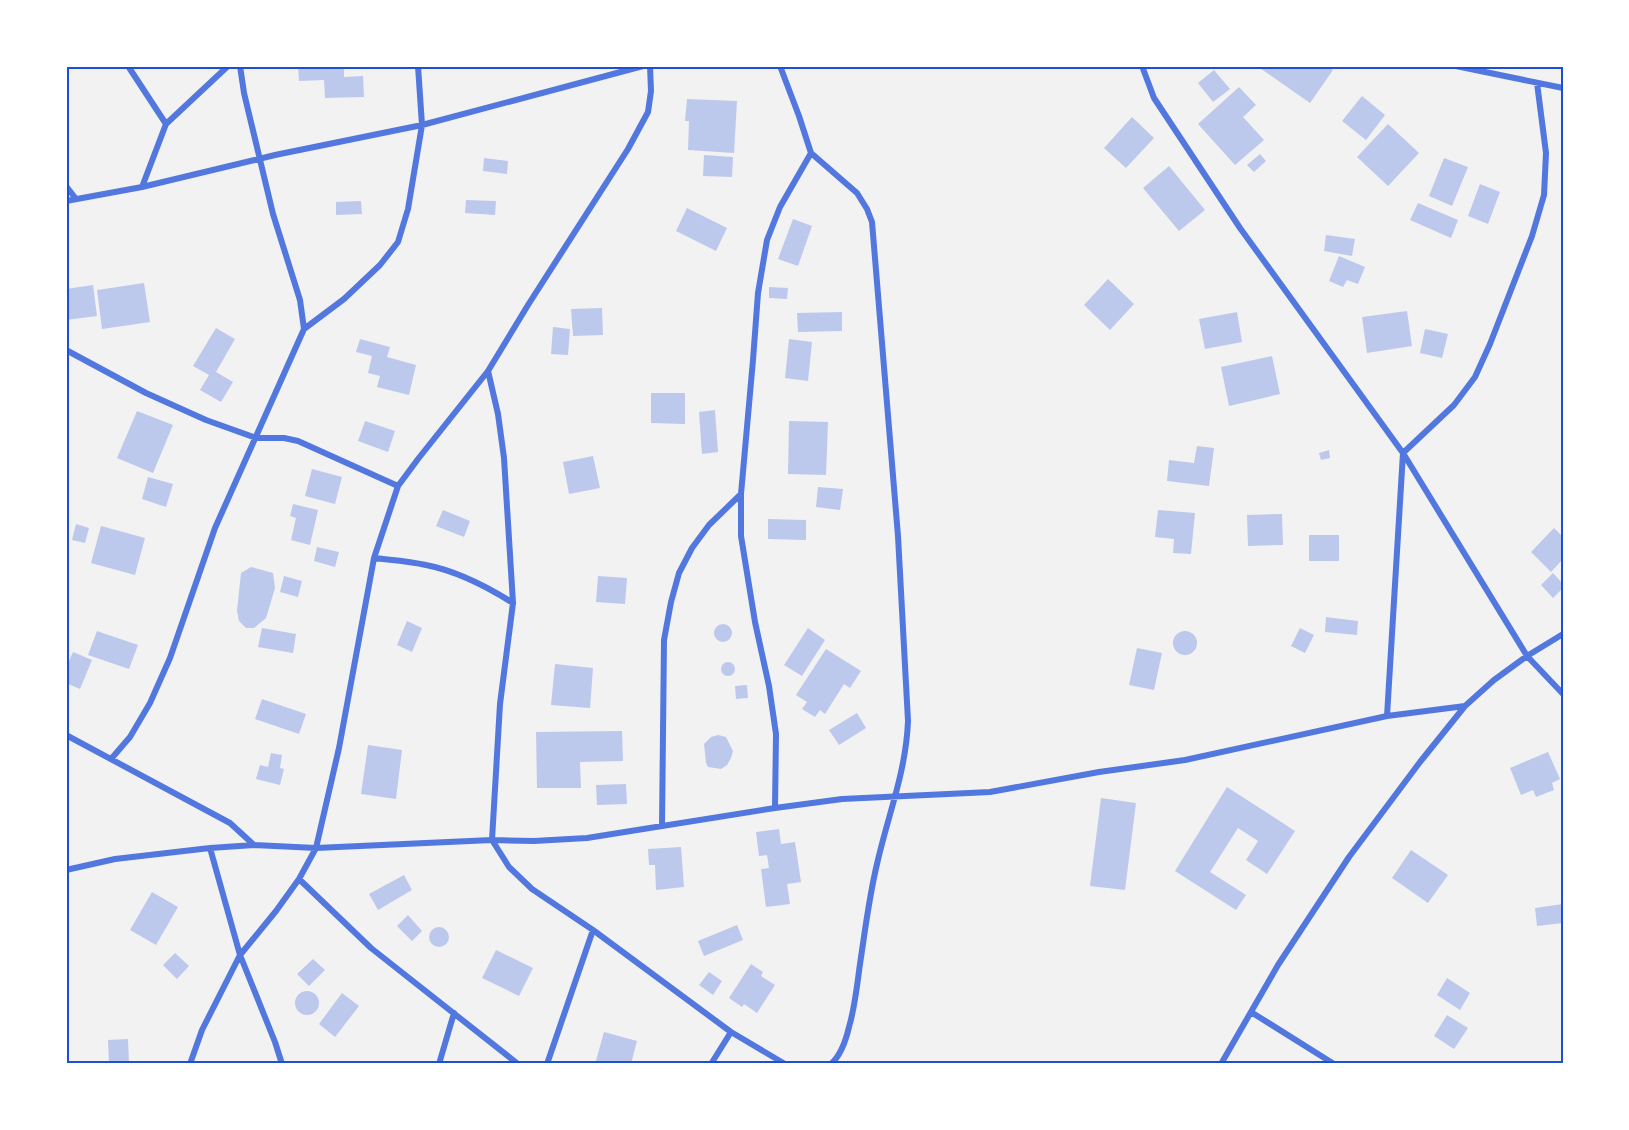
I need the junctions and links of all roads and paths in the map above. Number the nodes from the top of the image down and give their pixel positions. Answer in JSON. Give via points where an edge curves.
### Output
{"nodes":[{"id":1,"x":128,"y":66,"type":"edge"},
{"id":2,"x":228,"y":66,"type":"edge"},
{"id":3,"x":240,"y":66,"type":"edge"},
{"id":4,"x":418,"y":66,"type":"edge"},
{"id":5,"x":643,"y":66,"type":"edge"},
{"id":6,"x":650,"y":66,"type":"edge"},
{"id":7,"x":780,"y":66,"type":"edge"},
{"id":8,"x":1142,"y":66,"type":"edge"},
{"id":9,"x":1456,"y":66,"type":"edge"},
{"id":10,"x":1537,"y":83,"type":"junction"},
{"id":11,"x":1563,"y":88,"type":"edge"},
{"id":12,"x":166,"y":124,"type":"junction"},
{"id":13,"x":422,"y":125,"type":"junction"},
{"id":14,"x":811,"y":153,"type":"junction"},
{"id":15,"x":260,"y":158,"type":"junction"},
{"id":16,"x":66,"y":186,"type":"edge"},
{"id":17,"x":142,"y":187,"type":"junction"},
{"id":18,"x":76,"y":199,"type":"junction"},
{"id":19,"x":66,"y":201,"type":"edge"},
{"id":20,"x":304,"y":329,"type":"junction"},
{"id":21,"x":66,"y":350,"type":"edge"},
{"id":22,"x":488,"y":371,"type":"junction"},
{"id":23,"x":256,"y":438,"type":"junction"},
{"id":24,"x":1403,"y":453,"type":"junction"},
{"id":25,"x":398,"y":486,"type":"junction"},
{"id":26,"x":741,"y":494,"type":"junction"},
{"id":27,"x":374,"y":558,"type":"junction"},
{"id":28,"x":513,"y":603,"type":"junction"},
{"id":29,"x":1563,"y":634,"type":"edge"},
{"id":30,"x":1527,"y":656,"type":"junction"},
{"id":31,"x":1563,"y":693,"type":"edge"},
{"id":32,"x":1465,"y":706,"type":"junction"},
{"id":33,"x":1387,"y":716,"type":"junction"},
{"id":34,"x":66,"y":735,"type":"edge"},
{"id":35,"x":111,"y":759,"type":"junction"},
{"id":36,"x":895,"y":798,"type":"junction"},
{"id":37,"x":775,"y":808,"type":"junction"},
{"id":38,"x":662,"y":826,"type":"junction"},
{"id":39,"x":492,"y":840,"type":"junction"},
{"id":40,"x":254,"y":845,"type":"junction"},
{"id":41,"x":210,"y":848,"type":"junction"},
{"id":42,"x":316,"y":848,"type":"junction"},
{"id":43,"x":66,"y":870,"type":"edge"},
{"id":44,"x":300,"y":879,"type":"junction"},
{"id":45,"x":593,"y":930,"type":"junction"},
{"id":46,"x":240,"y":955,"type":"junction"},
{"id":47,"x":1251,"y":1012,"type":"junction"},
{"id":48,"x":454,"y":1013,"type":"junction"},
{"id":49,"x":731,"y":1032,"type":"junction"},
{"id":50,"x":190,"y":1064,"type":"edge"},
{"id":51,"x":282,"y":1064,"type":"edge"},
{"id":52,"x":439,"y":1064,"type":"edge"},
{"id":53,"x":518,"y":1064,"type":"edge"},
{"id":54,"x":547,"y":1064,"type":"edge"},
{"id":55,"x":711,"y":1064,"type":"edge"},
{"id":56,"x":785,"y":1064,"type":"edge"},
{"id":57,"x":831,"y":1064,"type":"edge"},
{"id":58,"x":1221,"y":1064,"type":"edge"},
{"id":59,"x":1335,"y":1064,"type":"edge"}],
"edges":[{"from":1,"to":12,"type":"street"},
{"from":2,"to":12,"type":"street"},
{"from":3,"to":15,"type":"street"},
{"from":4,"to":13,"type":"street"},
{"from":5,"to":13,"type":"street"},
{"from":6,"to":22,"type":"street","via":[[648,112]]},
{"from":7,"to":14,"type":"street"},
{"from":8,"to":24,"type":"street","via":[[1154,98],[1240,228]]},
{"from":9,"to":10,"type":"street"},
{"from":10,"to":11,"type":"street"},
{"from":10,"to":24,"type":"street","via":[[1546,153],[1544,195],[1532,236],[1475,377],[1454,405]]},
{"from":12,"to":17,"type":"street"},
{"from":13,"to":15,"type":"street"},
{"from":13,"to":20,"type":"street","via":[[408,210],[398,242],[344,299]]},
{"from":14,"to":26,"type":"street","via":[[780,207],[767,240],[758,292]]},
{"from":14,"to":36,"type":"street","via":[[857,194],[872,222],[898,536],[908,721],[906,754]]},
{"from":15,"to":17,"type":"street"},
{"from":15,"to":20,"type":"street","via":[[300,300]]},
{"from":16,"to":18,"type":"street"},
{"from":17,"to":18,"type":"street"},
{"from":18,"to":19,"type":"street"},
{"from":20,"to":23,"type":"street"},
{"from":21,"to":23,"type":"street","via":[[146,393]]},
{"from":22,"to":25,"type":"street"},
{"from":22,"to":28,"type":"street","via":[[504,458]]},
{"from":23,"to":25,"type":"street","via":[[298,441]]},
{"from":23,"to":35,"type":"street","via":[[215,528],[170,658],[150,703],[130,737]]},
{"from":24,"to":30,"type":"street"},
{"from":24,"to":33,"type":"street"},
{"from":25,"to":27,"type":"street"},
{"from":26,"to":37,"type":"street","via":[[741,536],[776,734]]},
{"from":26,"to":38,"type":"street","via":[[692,548],[679,573],[671,602],[664,640]]},
{"from":27,"to":28,"type":"street","via":[[427,565],[462,575]]},
{"from":27,"to":42,"type":"street"},
{"from":28,"to":39,"type":"street","via":[[500,704]]},
{"from":29,"to":30,"type":"street"},
{"from":30,"to":31,"type":"street"},
{"from":30,"to":32,"type":"street"},
{"from":32,"to":33,"type":"street"},
{"from":32,"to":47,"type":"street","via":[[1349,857]]},
{"from":33,"to":36,"type":"street","via":[[1185,760],[990,792]]},
{"from":34,"to":35,"type":"street"},
{"from":35,"to":40,"type":"street","via":[[230,823]]},
{"from":36,"to":37,"type":"street"},
{"from":36,"to":57,"type":"street","via":[[877,864],[850,1026]]},
{"from":37,"to":38,"type":"street"},
{"from":38,"to":39,"type":"street","via":[[587,838]]},
{"from":39,"to":42,"type":"street"},
{"from":39,"to":45,"type":"street","via":[[509,867],[532,889]]},
{"from":40,"to":41,"type":"street"},
{"from":40,"to":42,"type":"street"},
{"from":41,"to":43,"type":"street","via":[[115,859]]},
{"from":41,"to":46,"type":"street"},
{"from":42,"to":44,"type":"street"},
{"from":44,"to":46,"type":"street"},
{"from":44,"to":48,"type":"street","via":[[371,948]]},
{"from":45,"to":49,"type":"street"},
{"from":45,"to":54,"type":"street"},
{"from":46,"to":50,"type":"street","via":[[202,1030]]},
{"from":46,"to":51,"type":"street"},
{"from":47,"to":58,"type":"street"},
{"from":47,"to":59,"type":"street"},
{"from":48,"to":52,"type":"street"},
{"from":48,"to":53,"type":"street"},
{"from":49,"to":55,"type":"street"},
{"from":49,"to":56,"type":"street"}]}
